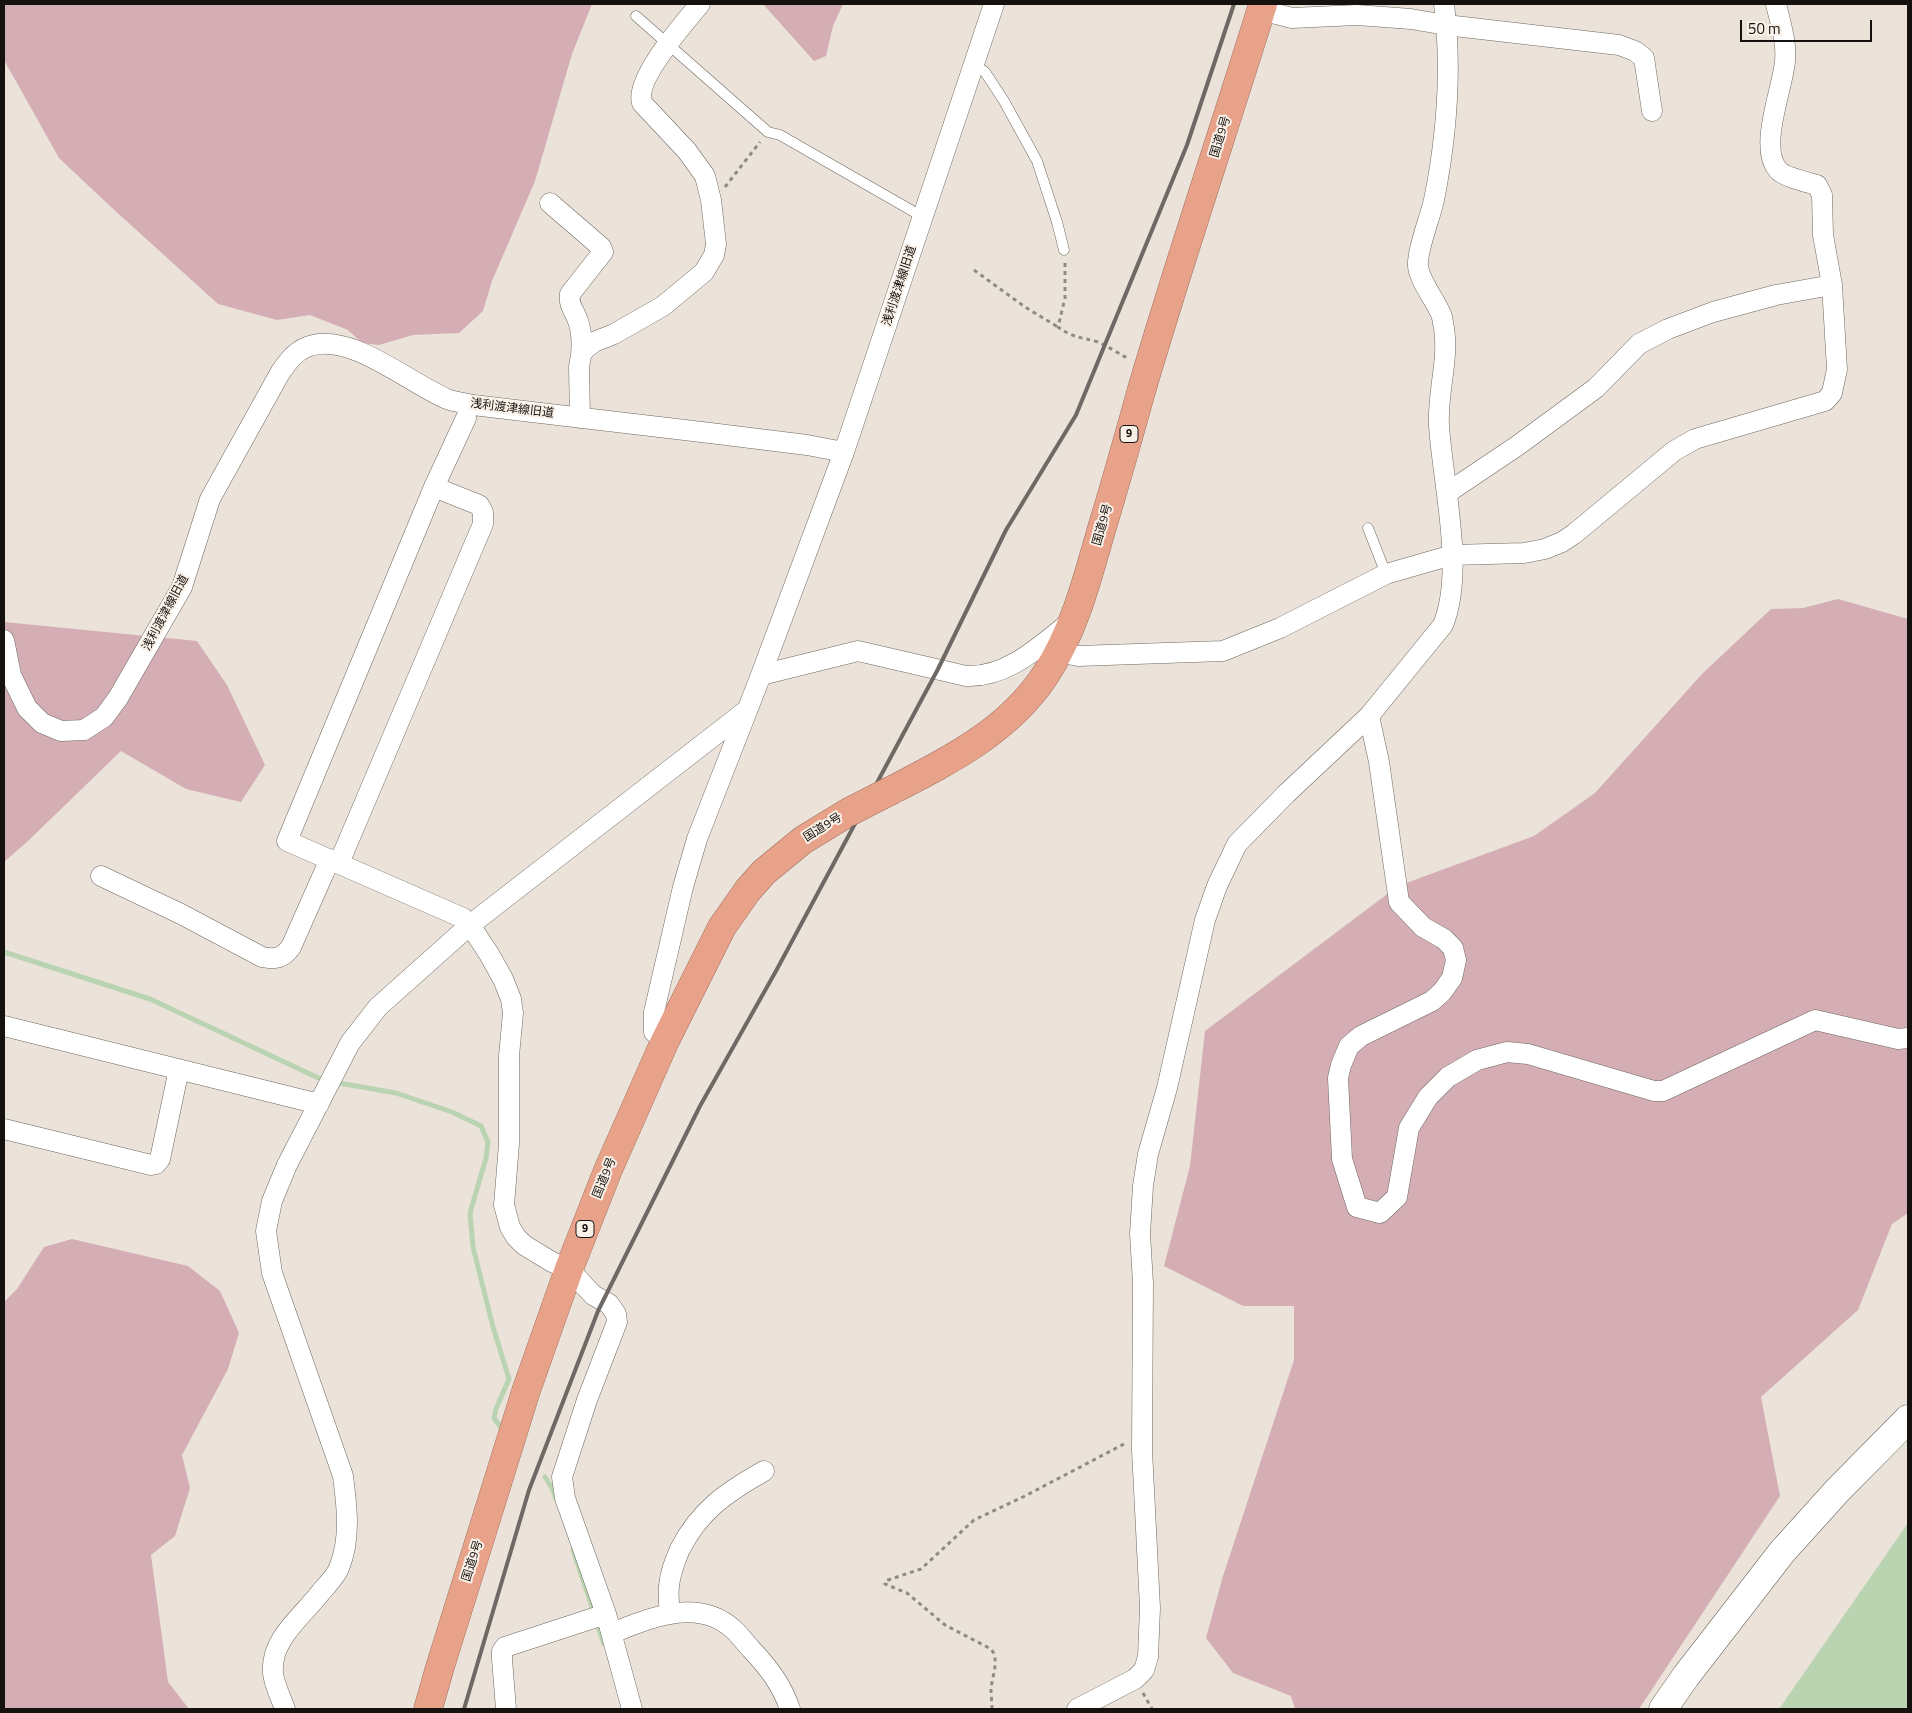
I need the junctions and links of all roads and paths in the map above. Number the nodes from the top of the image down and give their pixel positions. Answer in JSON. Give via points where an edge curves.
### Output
{"nodes":[{"id":1,"x":700,"y":4,"type":"edge"},
{"id":2,"x":994,"y":4,"type":"edge"},
{"id":3,"x":1444,"y":4,"type":"edge"},
{"id":4,"x":1776,"y":4,"type":"edge"},
{"id":5,"x":1262,"y":7,"type":"edge"},
{"id":6,"x":636,"y":16,"type":"dead end"},
{"id":7,"x":1446,"y":25,"type":"junction"},
{"id":8,"x":666,"y":44,"type":"junction"},
{"id":9,"x":974,"y":64,"type":"junction"},
{"id":10,"x":1652,"y":111,"type":"dead end"},
{"id":11,"x":768,"y":132,"type":"junction"},
{"id":12,"x":711,"y":200,"type":"junction"},
{"id":13,"x":550,"y":203,"type":"dead end"},
{"id":14,"x":923,"y":217,"type":"junction"},
{"id":15,"x":1064,"y":250,"type":"joint"},
{"id":16,"x":974,"y":270,"type":"dead end"},
{"id":17,"x":1832,"y":285,"type":"junction"},
{"id":18,"x":1058,"y":327,"type":"junction"},
{"id":19,"x":581,"y":355,"type":"junction"},
{"id":20,"x":1135,"y":362,"type":"dead end"},
{"id":21,"x":466,"y":418,"type":"dead end"},
{"id":22,"x":580,"y":418,"type":"junction"},
{"id":23,"x":844,"y":452,"type":"junction"},
{"id":24,"x":434,"y":487,"type":"junction"},
{"id":25,"x":1447,"y":493,"type":"junction"},
{"id":26,"x":1368,"y":528,"type":"dead end"},
{"id":27,"x":1452,"y":555,"type":"junction"},
{"id":28,"x":1386,"y":574,"type":"junction"},
{"id":29,"x":1074,"y":620,"type":"junction"},
{"id":30,"x":4,"y":640,"type":"edge"},
{"id":31,"x":1058,"y":652,"type":"junction"},
{"id":32,"x":761,"y":675,"type":"junction"},
{"id":33,"x":747,"y":710,"type":"junction"},
{"id":34,"x":1369,"y":716,"type":"junction"},
{"id":35,"x":334,"y":861,"type":"junction"},
{"id":36,"x":101,"y":876,"type":"dead end"},
{"id":37,"x":470,"y":925,"type":"junction"},
{"id":38,"x":4,"y":1026,"type":"edge"},
{"id":39,"x":1908,"y":1038,"type":"edge"},
{"id":40,"x":665,"y":1041,"type":"junction"},
{"id":41,"x":179,"y":1069,"type":"junction"},
{"id":42,"x":319,"y":1104,"type":"junction"},
{"id":43,"x":4,"y":1129,"type":"edge"},
{"id":44,"x":569,"y":1269,"type":"junction"},
{"id":45,"x":1908,"y":1419,"type":"edge"},
{"id":46,"x":1142,"y":1434,"type":"junction"},
{"id":47,"x":764,"y":1471,"type":"dead end"},
{"id":48,"x":670,"y":1614,"type":"junction"},
{"id":49,"x":602,"y":1620,"type":"junction"},
{"id":50,"x":285,"y":1709,"type":"edge"},
{"id":51,"x":428,"y":1709,"type":"edge"},
{"id":52,"x":506,"y":1709,"type":"edge"},
{"id":53,"x":632,"y":1709,"type":"edge"},
{"id":54,"x":790,"y":1709,"type":"edge"},
{"id":55,"x":992,"y":1709,"type":"edge"},
{"id":56,"x":1077,"y":1709,"type":"edge"},
{"id":57,"x":1663,"y":1709,"type":"edge"}],
"edges":[{"from":1,"to":8,"type":"street"},
{"from":2,"to":9,"type":"street","name":"浅利渡津線旧道"},
{"from":3,"to":7,"type":"street"},
{"from":4,"to":17,"type":"street","via":[[1786,49],[1770,147],[1778,170],[1817,185],[1822,195],[1823,236]]},
{"from":5,"to":7,"type":"street","via":[[1292,18],[1357,15]]},
{"from":5,"to":29,"type":"highway","name":"国道9号","number":"9","via":[[1142,388]]},
{"from":6,"to":8,"type":"lane"},
{"from":7,"to":10,"type":"street","via":[[1619,45],[1636,51],[1644,58]]},
{"from":7,"to":25,"type":"street","via":[[1448,86],[1443,149],[1417,263],[1442,316],[1445,338],[1439,425]]},
{"from":8,"to":11,"type":"lane"},
{"from":8,"to":12,"type":"street","via":[[640,97],[705,176]]},
{"from":9,"to":14,"type":"street","name":"浅利渡津線旧道"},
{"from":9,"to":15,"type":"lane","via":[[985,72],[1038,161]]},
{"from":11,"to":12,"type":"path","via":[[722,191]]},
{"from":11,"to":14,"type":"lane","via":[[780,135]]},
{"from":12,"to":19,"type":"street","via":[[716,244],[704,272],[663,306],[594,342]]},
{"from":13,"to":19,"type":"street","via":[[603,252],[570,294],[569,301],[578,321],[582,343]]},
{"from":14,"to":23,"type":"street","name":"浅利渡津線旧道"},
{"from":15,"to":18,"type":"path","via":[[1065,298]]},
{"from":16,"to":18,"type":"path"},
{"from":17,"to":25,"type":"street","via":[[1776,295],[1713,312],[1639,344],[1596,388]]},
{"from":17,"to":27,"type":"street","via":[[1837,369],[1832,393],[1825,401],[1695,439],[1674,451],[1562,542],[1524,553]]},
{"from":18,"to":20,"type":"path","via":[[1083,340],[1098,342]]},
{"from":19,"to":22,"type":"street"},
{"from":21,"to":24,"type":"street"},
{"from":22,"to":23,"type":"street","name":"浅利渡津線旧道"},
{"from":22,"to":30,"type":"street","name":"浅利渡津線旧道","via":[[448,399],[348,348],[332,344],[309,346],[292,357],[280,373],[210,499],[182,587],[104,717],[84,730],[61,731],[42,723],[27,708],[11,676]]},
{"from":23,"to":32,"type":"street"},
{"from":24,"to":35,"type":"street","via":[[287,841]]},
{"from":24,"to":35,"type":"street","via":[[479,505],[483,512],[482,524]]},
{"from":25,"to":27,"type":"street"},
{"from":26,"to":28,"type":"lane"},
{"from":27,"to":28,"type":"street"},
{"from":27,"to":34,"type":"street","via":[[1452,594],[1443,625]]},
{"from":28,"to":31,"type":"street","via":[[1280,628],[1223,651],[1078,656]]},
{"from":29,"to":31,"type":"highway","name":"国道9号","number":"9"},
{"from":29,"to":32,"type":"street","via":[[1028,656],[977,676],[858,651]]},
{"from":31,"to":40,"type":"highway","name":"国道9号","number":"9","bridge":true,"via":[[1046,675],[1012,714],[967,750],[849,812],[803,840],[764,872],[722,927]]},
{"from":32,"to":33,"type":"street"},
{"from":33,"to":37,"type":"street"},
{"from":33,"to":40,"type":"street","via":[[697,839],[683,887],[654,1012],[654,1032]]},
{"from":34,"to":39,"type":"street","via":[[1379,762],[1399,902],[1423,927],[1453,948],[1456,960],[1452,978],[1432,1001],[1361,1036],[1349,1046],[1341,1065],[1338,1078],[1342,1159],[1357,1207],[1380,1213],[1397,1197],[1409,1128],[1428,1097],[1448,1077],[1477,1060],[1507,1052],[1528,1054],[1663,1091],[1815,1020],[1898,1039]]},
{"from":34,"to":46,"type":"street","via":[[1238,844],[1217,886],[1205,920],[1143,1186],[1140,1234],[1144,1283]]},
{"from":35,"to":36,"type":"street","via":[[291,947],[280,958],[271,959]]},
{"from":35,"to":37,"type":"street","via":[[463,918]]},
{"from":37,"to":42,"type":"street","via":[[378,1006],[350,1044]]},
{"from":37,"to":44,"type":"street","via":[[503,979],[513,1013],[509,1056],[506,1216],[516,1237],[524,1245]]},
{"from":38,"to":41,"type":"street"},
{"from":40,"to":44,"type":"highway","name":"国道9号","number":"9"},
{"from":41,"to":42,"type":"street"},
{"from":41,"to":43,"type":"street","via":[[160,1160],[156,1164]]},
{"from":42,"to":50,"type":"street","via":[[287,1165],[272,1201],[266,1231],[272,1273],[343,1476],[348,1511],[339,1569],[289,1628],[276,1650],[273,1673]]},
{"from":44,"to":49,"type":"street","via":[[593,1296],[609,1304],[617,1322],[562,1478],[565,1498]]},
{"from":44,"to":51,"type":"highway","name":"国道9号","number":"9","via":[[526,1392]]},
{"from":45,"to":57,"type":"street","via":[[1836,1491],[1782,1552]]},
{"from":46,"to":55,"type":"path","via":[[974,1520],[921,1569],[885,1582],[907,1593],[945,1625],[992,1649],[996,1660],[991,1690]]},
{"from":46,"to":56,"type":"street","via":[[1150,1608],[1148,1657],[1144,1670],[1135,1680]]},
{"from":47,"to":48,"type":"street","via":[[733,1488],[698,1520],[673,1565],[669,1586]]},
{"from":48,"to":49,"type":"street"},
{"from":48,"to":54,"type":"street","via":[[696,1611],[712,1615],[734,1630],[777,1681]]},
{"from":49,"to":52,"type":"street","via":[[505,1647],[502,1659]]},
{"from":49,"to":53,"type":"street"}]}
